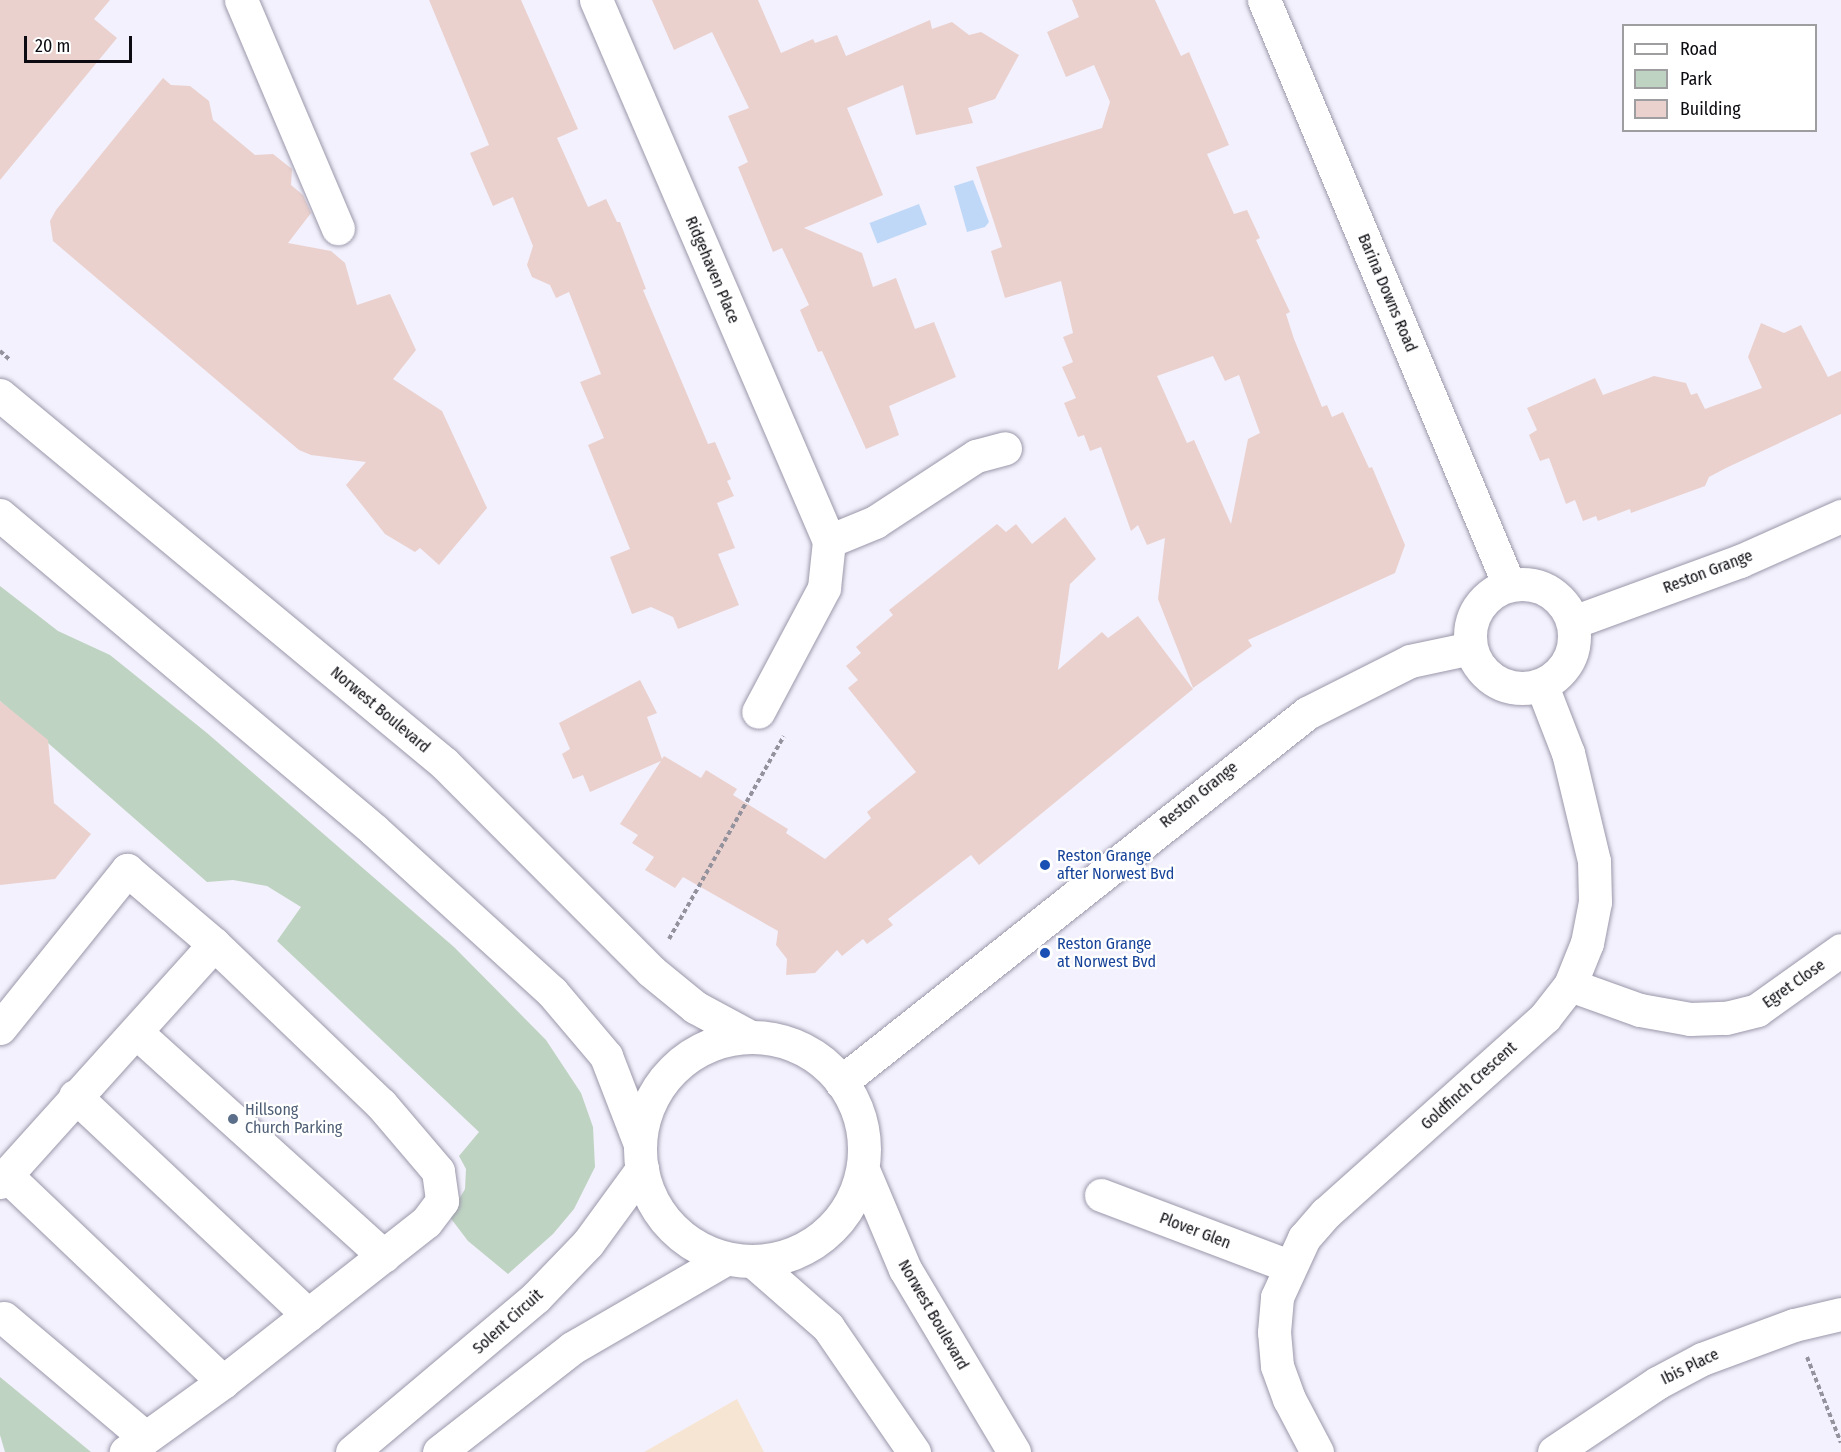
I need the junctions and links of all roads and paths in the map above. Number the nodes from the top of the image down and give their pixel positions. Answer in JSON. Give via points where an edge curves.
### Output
{"nodes":[{"id":1,"x":241,"y":0,"type":"edge"},
{"id":2,"x":596,"y":0,"type":"edge"},
{"id":3,"x":1264,"y":0,"type":"edge"},
{"id":4,"x":338,"y":228,"type":"dead end"},
{"id":5,"x":0,"y":395,"type":"edge"},
{"id":6,"x":1005,"y":448,"type":"dead end"},
{"id":7,"x":0,"y":515,"type":"edge"},
{"id":8,"x":1841,"y":516,"type":"edge"},
{"id":9,"x":829,"y":540,"type":"junction"},
{"id":10,"x":1509,"y":585,"type":"junction"},
{"id":11,"x":1573,"y":622,"type":"junction"},
{"id":12,"x":1471,"y":648,"type":"junction"},
{"id":13,"x":1542,"y":686,"type":"junction"},
{"id":14,"x":758,"y":712,"type":"joint"},
{"id":15,"x":214,"y":944,"type":"junction"},
{"id":16,"x":1841,"y":950,"type":"edge"},
{"id":17,"x":651,"y":970,"type":"junction"},
{"id":18,"x":1570,"y":985,"type":"junction"},
{"id":19,"x":0,"y":1028,"type":"edge"},
{"id":20,"x":136,"y":1032,"type":"junction"},
{"id":21,"x":747,"y":1035,"type":"junction"},
{"id":22,"x":842,"y":1082,"type":"junction"},
{"id":23,"x":75,"y":1096,"type":"junction"},
{"id":24,"x":641,"y":1156,"type":"junction"},
{"id":25,"x":864,"y":1172,"type":"junction"},
{"id":26,"x":3,"y":1179,"type":"edge"},
{"id":27,"x":1101,"y":1195,"type":"dead end"},
{"id":28,"x":384,"y":1256,"type":"junction"},
{"id":29,"x":722,"y":1261,"type":"junction"},
{"id":30,"x":755,"y":1263,"type":"junction"},
{"id":31,"x":1289,"y":1266,"type":"junction"},
{"id":32,"x":1841,"y":1314,"type":"edge"},
{"id":33,"x":308,"y":1315,"type":"junction"},
{"id":34,"x":4,"y":1317,"type":"dead end"},
{"id":35,"x":1794,"y":1325,"type":"junction"},
{"id":36,"x":223,"y":1382,"type":"junction"},
{"id":37,"x":1841,"y":1443,"type":"edge"},
{"id":38,"x":135,"y":1445,"type":"edge"},
{"id":39,"x":352,"y":1452,"type":"edge"},
{"id":40,"x":439,"y":1452,"type":"edge"},
{"id":41,"x":914,"y":1452,"type":"edge"},
{"id":42,"x":1014,"y":1452,"type":"edge"},
{"id":43,"x":1317,"y":1452,"type":"edge"},
{"id":44,"x":1554,"y":1452,"type":"edge"}],
"edges":[{"from":1,"to":4,"type":"street"},
{"from":2,"to":9,"type":"street","name":"Ridgehaven Place"},
{"from":3,"to":10,"type":"street","name":"Barina Downs Road"},
{"from":5,"to":17,"type":"street","name":"Norwest Boulevard","via":[[444,763]]},
{"from":6,"to":9,"type":"street","via":[[976,456],[875,522]]},
{"from":7,"to":24,"type":"street","via":[[374,830],[552,992],[606,1056]]},
{"from":8,"to":11,"type":"street","name":"Reston Grange","via":[[1740,561]]},
{"from":9,"to":14,"type":"street","name":"Ridgehaven Place","via":[[824,588]]},
{"from":10,"to":11,"type":"street","via":[[1541,587],[1555,596]]},
{"from":10,"to":12,"type":"street","via":[[1482,602],[1470,632]]},
{"from":11,"to":13,"type":"street","via":[[1573,645],[1566,666]]},
{"from":12,"to":13,"type":"street","via":[[1478,665],[1506,687]]},
{"from":12,"to":22,"type":"street","name":"Reston Grange","via":[[1410,661],[1307,713]]},
{"from":13,"to":18,"type":"street","name":"Goldfinch Crescent","via":[[1568,753],[1594,861],[1595,903],[1587,943]]},
{"from":14,"to":17,"type":"path","via":[[786,737]]},
{"from":15,"to":19,"type":"street","via":[[127,870]]},
{"from":15,"to":20,"type":"street"},
{"from":15,"to":28,"type":"street","via":[[381,1104],[438,1171],[442,1201],[426,1222]]},
{"from":16,"to":18,"type":"street","name":"Egret Close","via":[[1756,1010],[1726,1018],[1690,1019],[1640,1010]]},
{"from":17,"to":21,"type":"street","name":"Norwest Boulevard","via":[[695,1007]]},
{"from":18,"to":31,"type":"street","name":"Goldfinch Crescent","via":[[1545,1017],[1326,1213],[1304,1238]]},
{"from":20,"to":23,"type":"street"},
{"from":20,"to":28,"type":"street"},
{"from":21,"to":22,"type":"street","via":[[782,1039],[814,1054]]},
{"from":21,"to":24,"type":"street","via":[[717,1041],[683,1059],[668,1073],[648,1106]]},
{"from":22,"to":25,"type":"street","via":[[859,1117]]},
{"from":23,"to":26,"type":"street"},
{"from":23,"to":33,"type":"street"},
{"from":24,"to":29,"type":"street","via":[[652,1199],[669,1229],[694,1248]]},
{"from":24,"to":39,"type":"street","name":"Solent Circuit","via":[[588,1243],[536,1297]]},
{"from":25,"to":30,"type":"street","via":[[852,1201],[821,1236],[803,1248]]},
{"from":25,"to":42,"type":"street","name":"Norwest Boulevard","via":[[905,1269]]},
{"from":26,"to":36,"type":"street"},
{"from":27,"to":31,"type":"street","name":"Plover Glen"},
{"from":28,"to":33,"type":"street"},
{"from":29,"to":30,"type":"street"},
{"from":29,"to":40,"type":"street","via":[[572,1348]]},
{"from":30,"to":41,"type":"street","via":[[828,1327]]},
{"from":31,"to":43,"type":"street","name":"Goldfinch Crescent","via":[[1277,1297],[1277,1366],[1289,1399]]},
{"from":32,"to":35,"type":"street","name":"Ibis Place"},
{"from":33,"to":36,"type":"street"},
{"from":34,"to":38,"type":"street"},
{"from":35,"to":37,"type":"path"},
{"from":35,"to":44,"type":"street","name":"Ibis Place","via":[[1702,1359],[1657,1383]]},
{"from":36,"to":38,"type":"street"}]}
